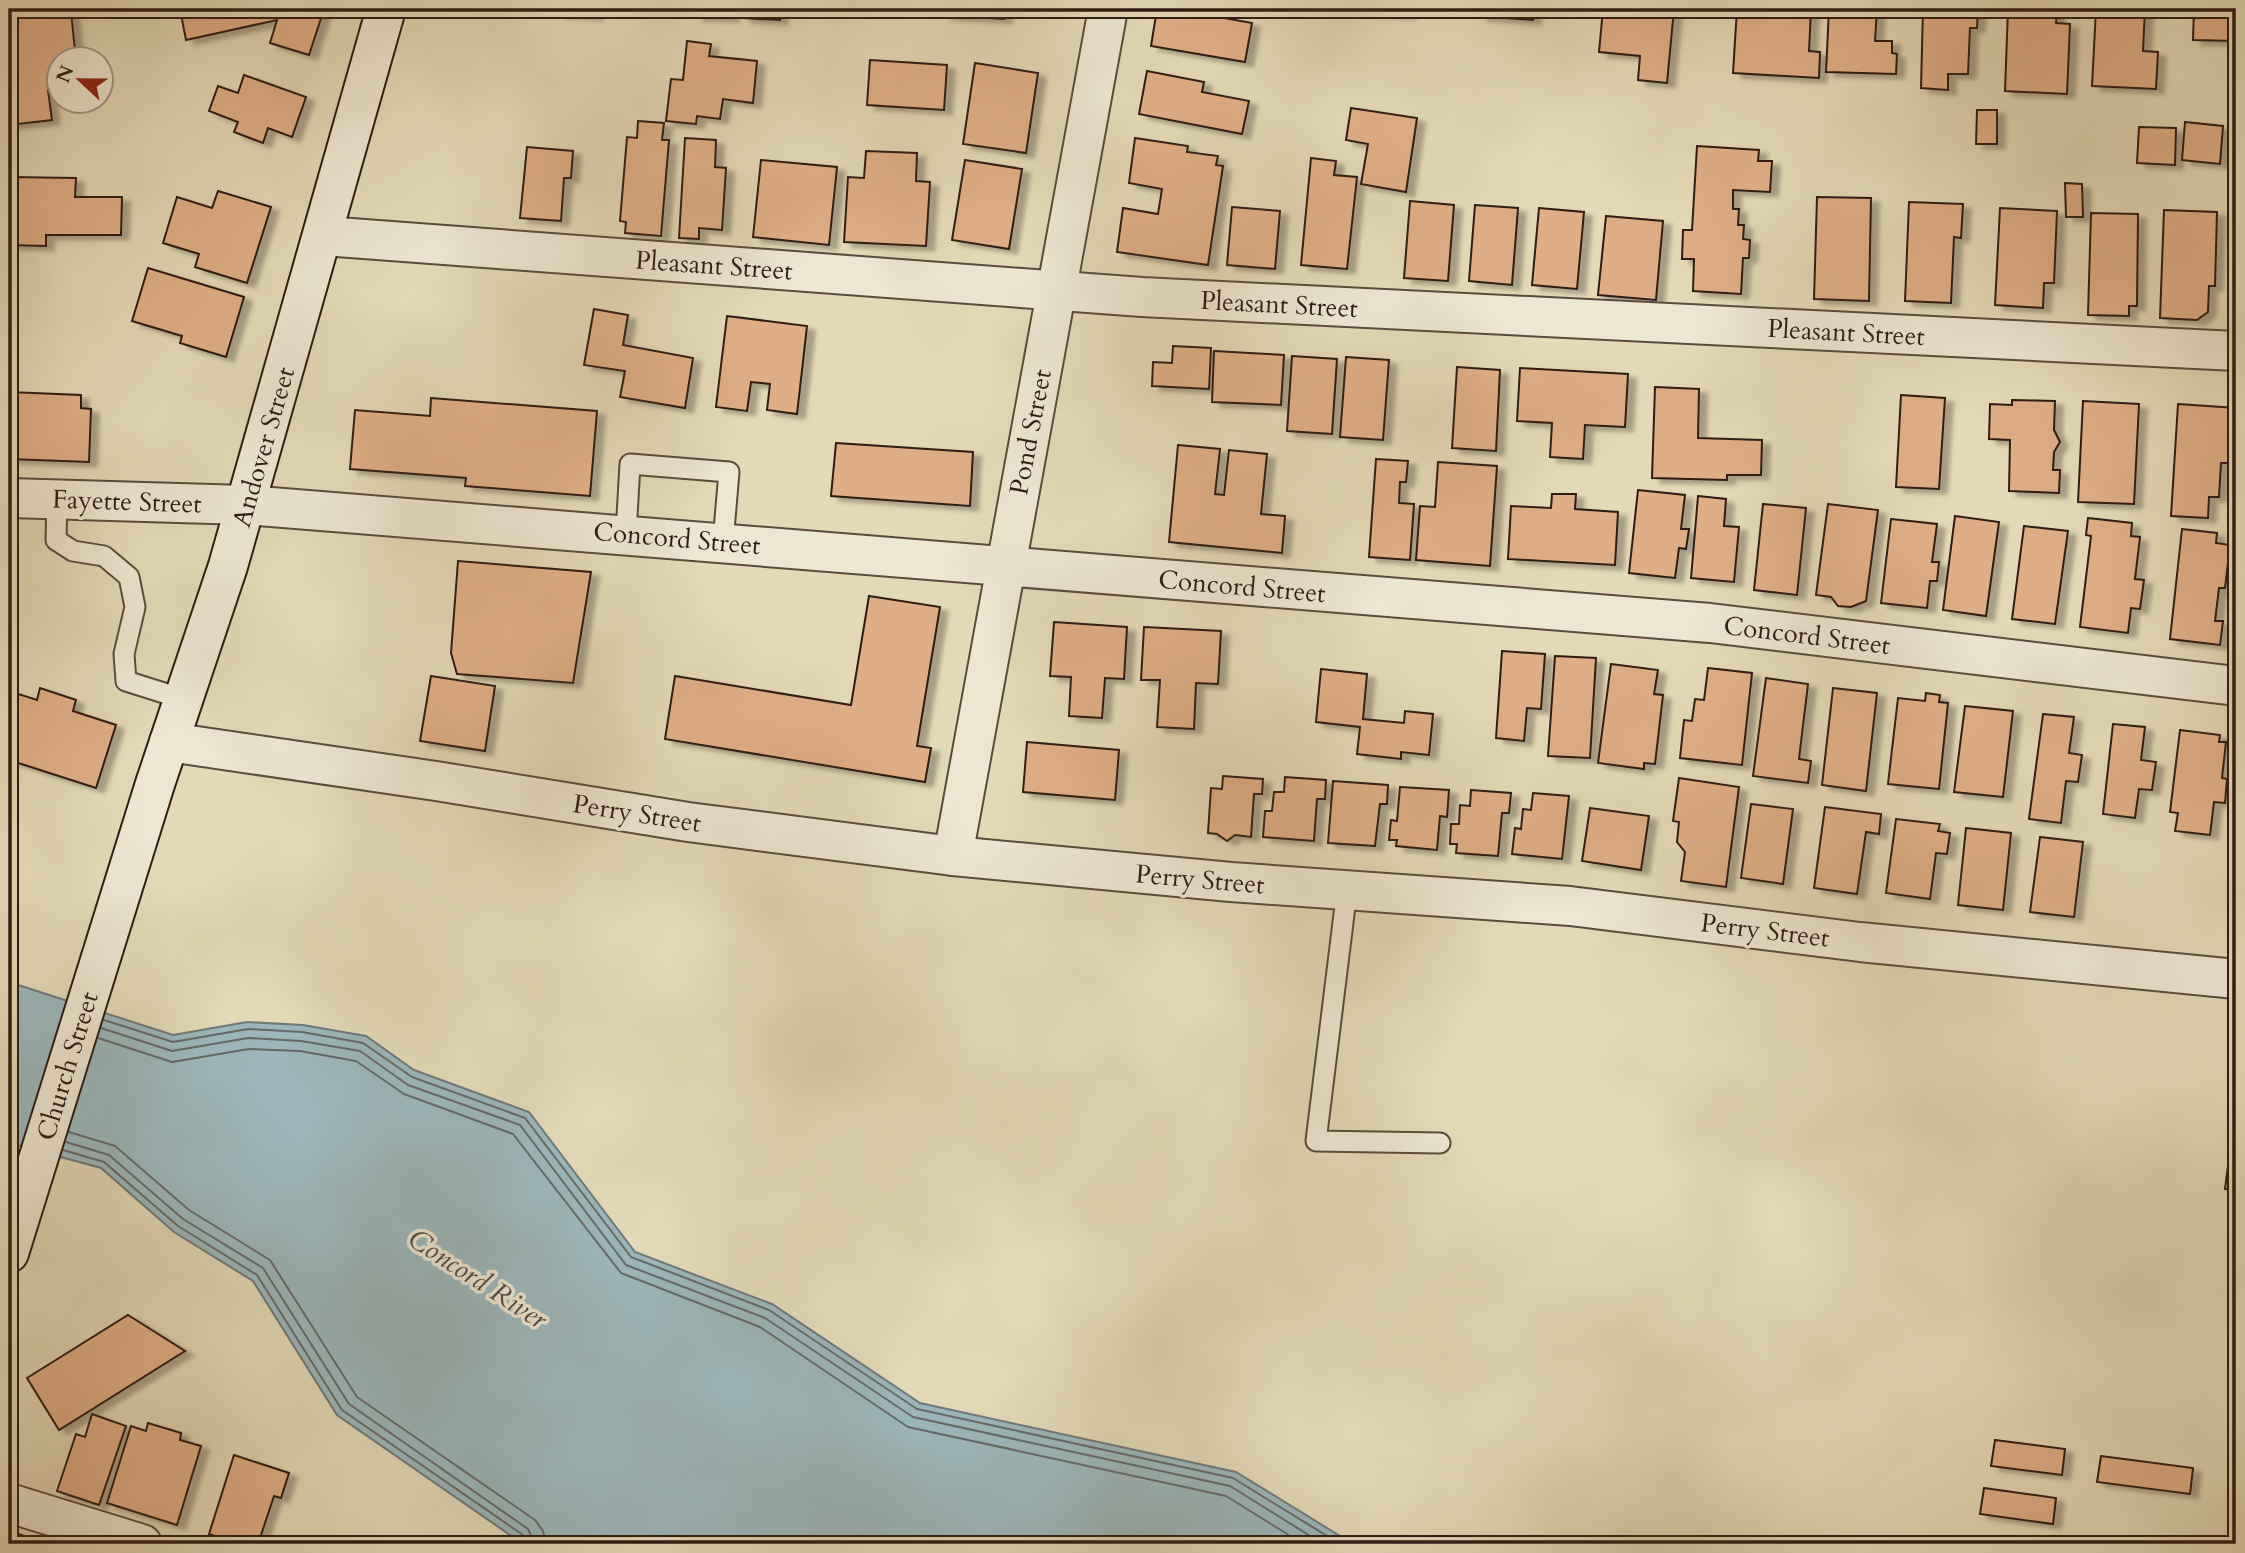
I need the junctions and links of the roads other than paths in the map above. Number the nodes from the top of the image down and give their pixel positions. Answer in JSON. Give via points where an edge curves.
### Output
{"nodes":[{"id":1,"x":386,"y":9,"type":"edge"},
{"id":2,"x":1108,"y":9,"type":"edge"},
{"id":3,"x":324,"y":236,"type":"junction"},
{"id":4,"x":1057,"y":291,"type":"junction"},
{"id":5,"x":2236,"y":351,"type":"edge"},
{"id":6,"x":9,"y":498,"type":"edge"},
{"id":7,"x":57,"y":499,"type":"junction"},
{"id":8,"x":246,"y":505,"type":"junction"},
{"id":9,"x":626,"y":534,"type":"junction"},
{"id":10,"x":723,"y":542,"type":"junction"},
{"id":11,"x":1004,"y":566,"type":"junction"},
{"id":12,"x":2236,"y":687,"type":"edge"},
{"id":13,"x":183,"y":699,"type":"junction"},
{"id":14,"x":169,"y":742,"type":"junction"},
{"id":15,"x":953,"y":856,"type":"junction"},
{"id":16,"x":124,"y":880,"type":"joint"},
{"id":17,"x":1347,"y":890,"type":"junction"},
{"id":18,"x":2236,"y":979,"type":"edge"},
{"id":19,"x":1440,"y":1143,"type":"dead end"},
{"id":20,"x":9,"y":1252,"type":"edge"},
{"id":21,"x":9,"y":1503,"type":"edge"},
{"id":22,"x":142,"y":1544,"type":"edge"}],
"edges":[{"from":1,"to":3,"type":"street","name":"Andover Street"},
{"from":2,"to":4,"type":"street","name":"Pond Street"},
{"from":3,"to":4,"type":"street","name":"Pleasant Street"},
{"from":3,"to":8,"type":"street","name":"Andover Street"},
{"from":4,"to":5,"type":"street","name":"Pleasant Street"},
{"from":4,"to":11,"type":"street","name":"Pond Street"},
{"from":6,"to":7,"type":"street","name":"Fayette Street"},
{"from":7,"to":8,"type":"street","name":"Fayette Street"},
{"from":7,"to":13,"type":"lane","via":[[55,541],[73,551],[104,556],[129,577],[135,607],[124,654],[126,681]]},
{"from":8,"to":9,"type":"street","name":"Concord Street"},
{"from":8,"to":13,"type":"street","name":"Andover Street"},
{"from":9,"to":10,"type":"street","name":"Concord Street"},
{"from":9,"to":10,"type":"lane","via":[[630,464],[717,471],[729,472]]},
{"from":10,"to":11,"type":"street","name":"Concord Street"},
{"from":11,"to":12,"type":"street","name":"Concord Street","via":[[1710,623]]},
{"from":11,"to":15,"type":"street","name":"Pond Street"},
{"from":13,"to":14,"type":"street","name":"Andover Street"},
{"from":14,"to":15,"type":"street","name":"Perry Street","via":[[688,822]]},
{"from":14,"to":16,"type":"street","name":"Andover Street"},
{"from":15,"to":17,"type":"street","name":"Perry Street"},
{"from":16,"to":20,"type":"street","name":"Church Street"},
{"from":17,"to":18,"type":"street","name":"Perry Street","via":[[1570,906],[1860,942]]},
{"from":17,"to":19,"type":"lane","via":[[1316,1141]]},
{"from":21,"to":22,"type":"street"}]}
